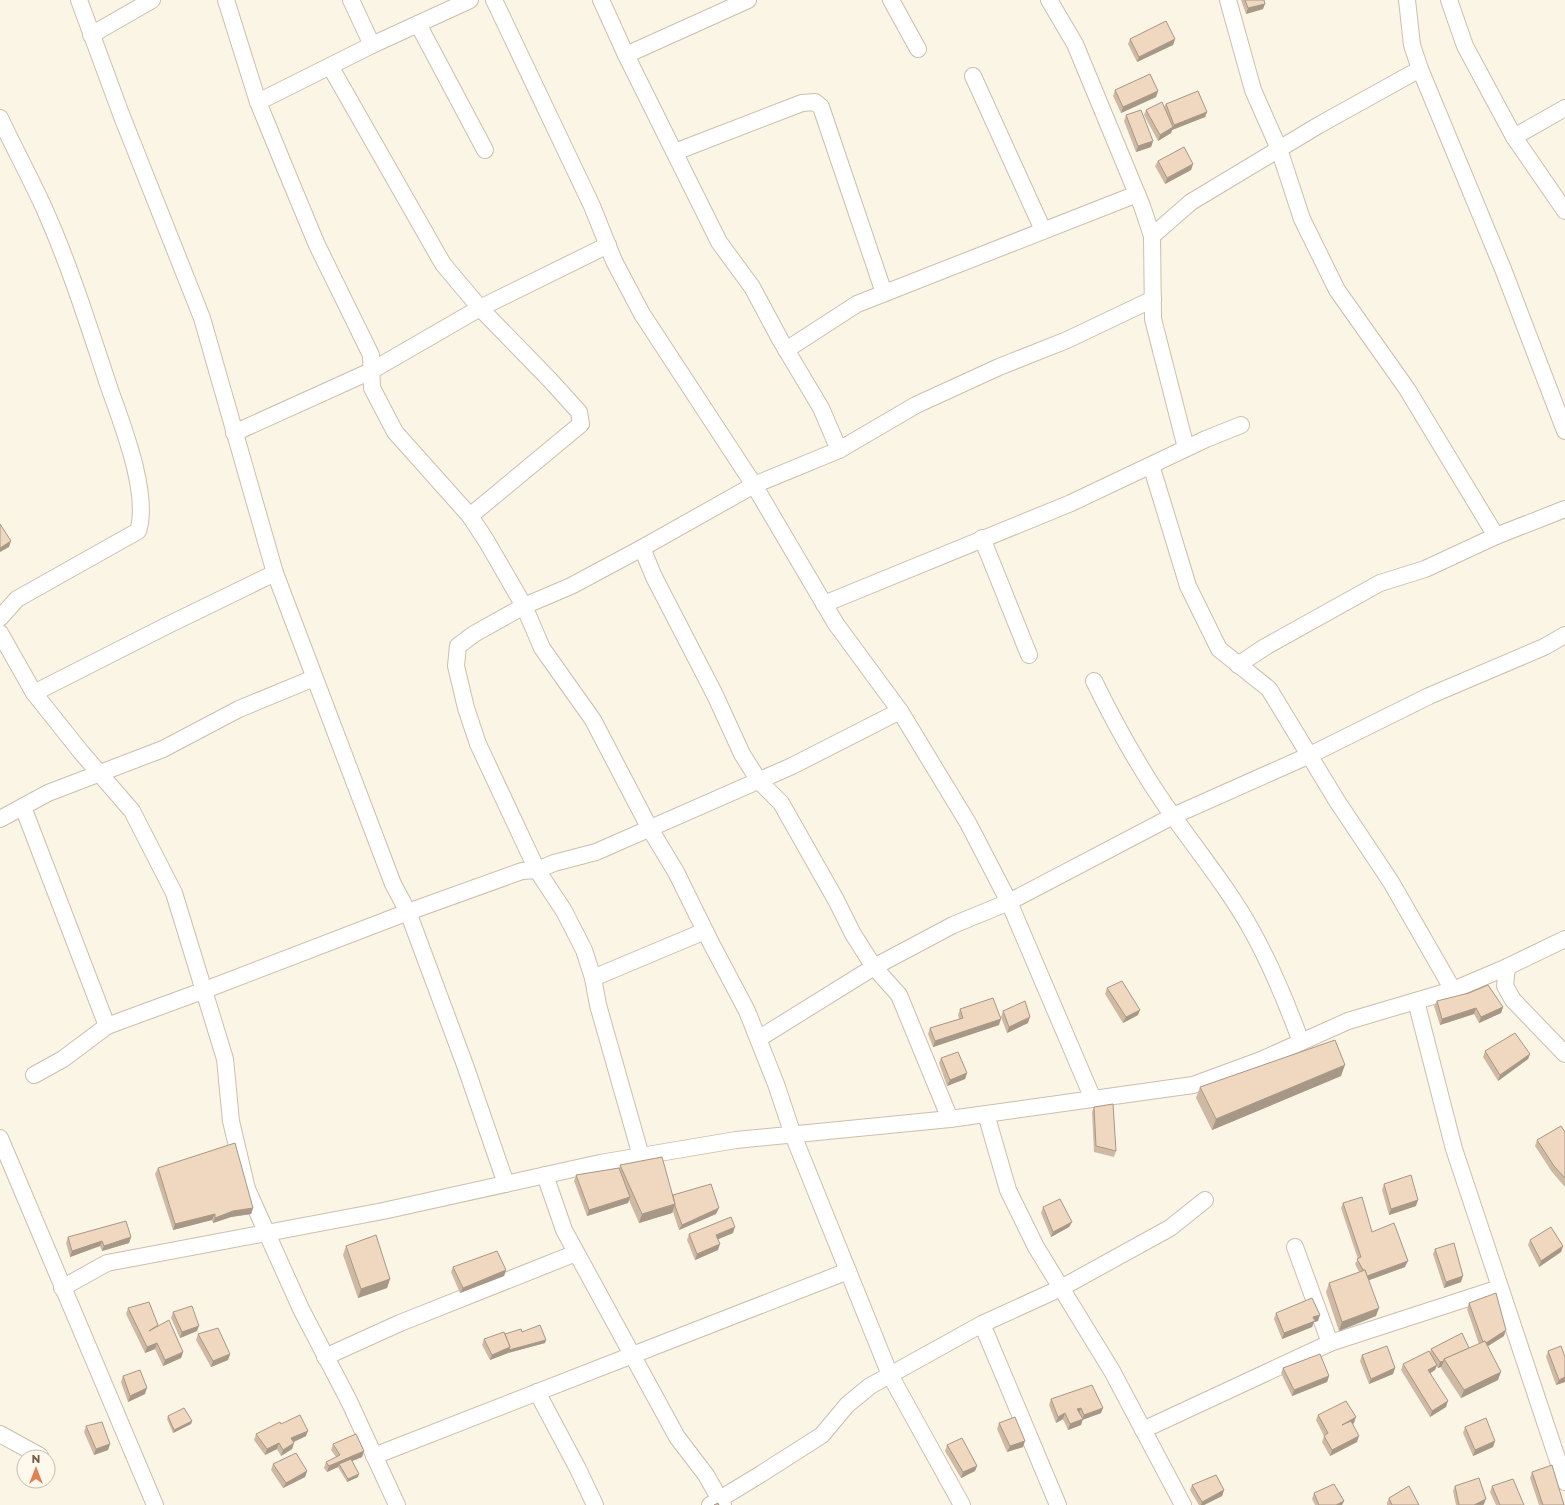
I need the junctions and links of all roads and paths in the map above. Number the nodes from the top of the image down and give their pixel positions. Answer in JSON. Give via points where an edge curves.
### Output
{"nodes":[{"id":1,"x":79,"y":0,"type":"edge"},
{"id":2,"x":152,"y":0,"type":"edge"},
{"id":3,"x":226,"y":0,"type":"edge"},
{"id":4,"x":351,"y":0,"type":"edge"},
{"id":5,"x":470,"y":0,"type":"edge"},
{"id":6,"x":494,"y":0,"type":"edge"},
{"id":7,"x":601,"y":0,"type":"edge"},
{"id":8,"x":748,"y":0,"type":"edge"},
{"id":9,"x":891,"y":0,"type":"edge"},
{"id":10,"x":1049,"y":0,"type":"edge"},
{"id":11,"x":1228,"y":0,"type":"edge"},
{"id":12,"x":1449,"y":0,"type":"edge"},
{"id":13,"x":1410,"y":1,"type":"edge"},
{"id":14,"x":418,"y":24,"type":"junction"},
{"id":15,"x":91,"y":35,"type":"junction"},
{"id":16,"x":372,"y":45,"type":"junction"},
{"id":17,"x":918,"y":49,"type":"dead end"},
{"id":18,"x":626,"y":54,"type":"junction"},
{"id":19,"x":330,"y":66,"type":"junction"},
{"id":20,"x":1420,"y":69,"type":"junction"},
{"id":21,"x":973,"y":76,"type":"dead end"},
{"id":22,"x":258,"y":102,"type":"junction"},
{"id":23,"x":1565,"y":108,"type":"edge"},
{"id":24,"x":0,"y":118,"type":"edge"},
{"id":25,"x":1514,"y":137,"type":"junction"},
{"id":26,"x":1279,"y":149,"type":"junction"},
{"id":27,"x":485,"y":150,"type":"dead end"},
{"id":28,"x":675,"y":152,"type":"junction"},
{"id":29,"x":1137,"y":194,"type":"junction"},
{"id":30,"x":1565,"y":211,"type":"edge"},
{"id":31,"x":1043,"y":230,"type":"junction"},
{"id":32,"x":1152,"y":236,"type":"junction"},
{"id":33,"x":608,"y":245,"type":"junction"},
{"id":34,"x":884,"y":293,"type":"junction"},
{"id":35,"x":1153,"y":299,"type":"junction"},
{"id":36,"x":480,"y":308,"type":"junction"},
{"id":37,"x":786,"y":350,"type":"junction"},
{"id":38,"x":371,"y":371,"type":"junction"},
{"id":39,"x":1241,"y":425,"type":"dead end"},
{"id":40,"x":1565,"y":432,"type":"edge"},
{"id":41,"x":234,"y":433,"type":"junction"},
{"id":42,"x":1186,"y":448,"type":"junction"},
{"id":43,"x":839,"y":450,"type":"junction"},
{"id":44,"x":1151,"y":465,"type":"junction"},
{"id":45,"x":754,"y":485,"type":"junction"},
{"id":46,"x":1565,"y":509,"type":"edge"},
{"id":47,"x":470,"y":516,"type":"junction"},
{"id":48,"x":1496,"y":536,"type":"junction"},
{"id":49,"x":982,"y":538,"type":"junction"},
{"id":50,"x":642,"y":548,"type":"junction"},
{"id":51,"x":276,"y":573,"type":"junction"},
{"id":52,"x":824,"y":604,"type":"junction"},
{"id":53,"x":524,"y":606,"type":"junction"},
{"id":54,"x":0,"y":618,"type":"edge"},
{"id":55,"x":0,"y":633,"type":"edge"},
{"id":56,"x":1565,"y":635,"type":"edge"},
{"id":57,"x":1029,"y":655,"type":"dead end"},
{"id":58,"x":1238,"y":665,"type":"junction"},
{"id":59,"x":314,"y":678,"type":"junction"},
{"id":60,"x":1094,"y":681,"type":"dead end"},
{"id":61,"x":34,"y":693,"type":"junction"},
{"id":62,"x":900,"y":712,"type":"junction"},
{"id":63,"x":1310,"y":755,"type":"junction"},
{"id":64,"x":100,"y":773,"type":"junction"},
{"id":65,"x":759,"y":781,"type":"junction"},
{"id":66,"x":23,"y":807,"type":"junction"},
{"id":67,"x":1173,"y":816,"type":"junction"},
{"id":68,"x":0,"y":819,"type":"edge"},
{"id":69,"x":650,"y":829,"type":"junction"},
{"id":70,"x":537,"y":870,"type":"junction"},
{"id":71,"x":1009,"y":902,"type":"junction"},
{"id":72,"x":408,"y":912,"type":"junction"},
{"id":73,"x":705,"y":931,"type":"junction"},
{"id":74,"x":1565,"y":939,"type":"edge"},
{"id":75,"x":874,"y":967,"type":"junction"},
{"id":76,"x":1506,"y":968,"type":"junction"},
{"id":77,"x":593,"y":978,"type":"junction"},
{"id":78,"x":205,"y":990,"type":"junction"},
{"id":79,"x":1453,"y":990,"type":"junction"},
{"id":80,"x":1416,"y":1001,"type":"junction"},
{"id":81,"x":107,"y":1026,"type":"junction"},
{"id":82,"x":758,"y":1039,"type":"junction"},
{"id":83,"x":1301,"y":1042,"type":"junction"},
{"id":84,"x":1565,"y":1054,"type":"edge"},
{"id":85,"x":34,"y":1075,"type":"dead end"},
{"id":86,"x":1093,"y":1099,"type":"junction"},
{"id":87,"x":986,"y":1114,"type":"junction"},
{"id":88,"x":950,"y":1119,"type":"junction"},
{"id":89,"x":793,"y":1135,"type":"junction"},
{"id":90,"x":0,"y":1138,"type":"edge"},
{"id":91,"x":640,"y":1156,"type":"junction"},
{"id":92,"x":545,"y":1175,"type":"junction"},
{"id":93,"x":506,"y":1184,"type":"junction"},
{"id":94,"x":1205,"y":1200,"type":"dead end"},
{"id":95,"x":267,"y":1234,"type":"junction"},
{"id":96,"x":1295,"y":1247,"type":"dead end"},
{"id":97,"x":576,"y":1253,"type":"junction"},
{"id":98,"x":848,"y":1271,"type":"junction"},
{"id":99,"x":62,"y":1288,"type":"junction"},
{"id":100,"x":1061,"y":1288,"type":"junction"},
{"id":101,"x":1499,"y":1288,"type":"junction"},
{"id":102,"x":982,"y":1324,"type":"junction"},
{"id":103,"x":1330,"y":1343,"type":"junction"},
{"id":104,"x":633,"y":1355,"type":"junction"},
{"id":105,"x":325,"y":1357,"type":"junction"},
{"id":106,"x":890,"y":1375,"type":"junction"},
{"id":107,"x":537,"y":1392,"type":"junction"},
{"id":108,"x":1143,"y":1430,"type":"junction"},
{"id":109,"x":0,"y":1434,"type":"edge"},
{"id":110,"x":27,"y":1449,"type":"edge"},
{"id":111,"x":374,"y":1456,"type":"junction"},
{"id":112,"x":1565,"y":1482,"type":"edge"},
{"id":113,"x":717,"y":1503,"type":"edge"},
{"id":114,"x":155,"y":1505,"type":"edge"},
{"id":115,"x":397,"y":1505,"type":"edge"},
{"id":116,"x":594,"y":1505,"type":"edge"},
{"id":117,"x":962,"y":1505,"type":"edge"},
{"id":118,"x":1058,"y":1505,"type":"edge"},
{"id":119,"x":1182,"y":1505,"type":"edge"}],
"edges":[{"from":1,"to":15,"type":"street"},
{"from":2,"to":15,"type":"street"},
{"from":3,"to":22,"type":"street"},
{"from":4,"to":16,"type":"street"},
{"from":5,"to":14,"type":"street"},
{"from":6,"to":33,"type":"street"},
{"from":7,"to":18,"type":"street"},
{"from":8,"to":18,"type":"street"},
{"from":9,"to":17,"type":"street"},
{"from":10,"to":29,"type":"street","via":[[1075,44]]},
{"from":11,"to":26,"type":"street","via":[[1253,90]]},
{"from":12,"to":25,"type":"street","via":[[1465,46]]},
{"from":13,"to":20,"type":"street","via":[[1412,45]]},
{"from":14,"to":16,"type":"street"},
{"from":14,"to":27,"type":"street"},
{"from":15,"to":41,"type":"street","via":[[202,318]]},
{"from":16,"to":19,"type":"street"},
{"from":18,"to":28,"type":"street"},
{"from":19,"to":22,"type":"street"},
{"from":19,"to":36,"type":"street","via":[[443,264]]},
{"from":20,"to":26,"type":"street"},
{"from":20,"to":40,"type":"street","via":[[1503,269]]},
{"from":21,"to":31,"type":"street"},
{"from":22,"to":38,"type":"street","via":[[317,245],[371,355]]},
{"from":23,"to":25,"type":"street"},
{"from":24,"to":54,"type":"street","via":[[44,209],[74,285],[120,420],[142,502],[138,531],[17,599]]},
{"from":25,"to":30,"type":"street"},
{"from":26,"to":32,"type":"street","via":[[1191,202]]},
{"from":26,"to":48,"type":"street","via":[[1302,219],[1337,290],[1407,389]]},
{"from":28,"to":34,"type":"street","via":[[802,103],[815,102],[821,107]]},
{"from":28,"to":37,"type":"street","via":[[719,242],[752,287]]},
{"from":29,"to":31,"type":"street"},
{"from":29,"to":32,"type":"street"},
{"from":31,"to":34,"type":"street"},
{"from":32,"to":35,"type":"street"},
{"from":33,"to":36,"type":"street"},
{"from":33,"to":45,"type":"street","via":[[642,314]]},
{"from":34,"to":37,"type":"street","via":[[857,304]]},
{"from":35,"to":42,"type":"street","via":[[1153,319]]},
{"from":35,"to":43,"type":"street","via":[[1067,340],[999,367],[916,405]]},
{"from":36,"to":38,"type":"street"},
{"from":36,"to":47,"type":"street","via":[[579,412],[581,424]]},
{"from":37,"to":43,"type":"street","via":[[821,408]]},
{"from":38,"to":41,"type":"street"},
{"from":38,"to":47,"type":"street","via":[[372,388],[395,432]]},
{"from":39,"to":42,"type":"street"},
{"from":41,"to":51,"type":"street"},
{"from":42,"to":44,"type":"street"},
{"from":43,"to":45,"type":"street"},
{"from":44,"to":49,"type":"street","via":[[1070,503]]},
{"from":44,"to":58,"type":"street","via":[[1188,586],[1219,649]]},
{"from":45,"to":50,"type":"street"},
{"from":45,"to":52,"type":"street"},
{"from":46,"to":48,"type":"street"},
{"from":47,"to":53,"type":"street"},
{"from":48,"to":58,"type":"street","via":[[1425,569],[1380,583],[1265,647]]},
{"from":49,"to":52,"type":"street"},
{"from":49,"to":57,"type":"street"},
{"from":50,"to":53,"type":"street","via":[[571,586]]},
{"from":50,"to":65,"type":"street","via":[[742,754]]},
{"from":51,"to":59,"type":"street"},
{"from":51,"to":61,"type":"street"},
{"from":52,"to":62,"type":"street"},
{"from":53,"to":69,"type":"street","via":[[542,648],[593,720]]},
{"from":53,"to":70,"type":"street","via":[[458,646],[456,666],[478,744]]},
{"from":55,"to":61,"type":"street"},
{"from":56,"to":63,"type":"street","via":[[1544,647],[1429,696]]},
{"from":58,"to":63,"type":"street","via":[[1269,689]]},
{"from":59,"to":64,"type":"street","via":[[239,709],[163,749]]},
{"from":59,"to":72,"type":"street","via":[[393,884]]},
{"from":60,"to":67,"type":"street","via":[[1138,765]]},
{"from":61,"to":64,"type":"street"},
{"from":62,"to":65,"type":"street"},
{"from":62,"to":71,"type":"street","via":[[968,823]]},
{"from":63,"to":67,"type":"street"},
{"from":63,"to":79,"type":"street","via":[[1391,882]]},
{"from":64,"to":66,"type":"street","via":[[48,793]]},
{"from":64,"to":78,"type":"street","via":[[132,811],[174,893]]},
{"from":65,"to":69,"type":"street"},
{"from":65,"to":75,"type":"street","via":[[781,803]]},
{"from":66,"to":68,"type":"street"},
{"from":66,"to":81,"type":"street"},
{"from":67,"to":71,"type":"street"},
{"from":67,"to":83,"type":"street","via":[[1252,930],[1274,971]]},
{"from":69,"to":70,"type":"street","via":[[596,852]]},
{"from":69,"to":73,"type":"street","via":[[676,872]]},
{"from":70,"to":72,"type":"street","via":[[522,871]]},
{"from":70,"to":77,"type":"street","via":[[564,911],[584,950]]},
{"from":71,"to":75,"type":"street","via":[[953,925]]},
{"from":71,"to":86,"type":"street"},
{"from":72,"to":78,"type":"street"},
{"from":72,"to":93,"type":"street"},
{"from":73,"to":77,"type":"street"},
{"from":73,"to":82,"type":"street","via":[[747,1011]]},
{"from":74,"to":76,"type":"street"},
{"from":75,"to":82,"type":"street"},
{"from":75,"to":88,"type":"street","via":[[899,995]]},
{"from":76,"to":79,"type":"street"},
{"from":76,"to":84,"type":"street","via":[[1505,986],[1513,1000]]},
{"from":77,"to":91,"type":"street","via":[[598,1005]]},
{"from":78,"to":81,"type":"street"},
{"from":78,"to":95,"type":"street","via":[[225,1059],[231,1121],[247,1189]]},
{"from":79,"to":80,"type":"street"},
{"from":80,"to":83,"type":"street","via":[[1348,1021]]},
{"from":80,"to":101,"type":"street","via":[[1454,1149]]},
{"from":81,"to":85,"type":"street","via":[[63,1059]]},
{"from":82,"to":89,"type":"street"},
{"from":83,"to":86,"type":"street","via":[[1193,1085]]},
{"from":86,"to":87,"type":"street"},
{"from":87,"to":88,"type":"street"},
{"from":87,"to":100,"type":"street","via":[[1008,1190],[1036,1246]]},
{"from":88,"to":89,"type":"street"},
{"from":89,"to":91,"type":"street","via":[[736,1140]]},
{"from":89,"to":98,"type":"street"},
{"from":90,"to":99,"type":"street"},
{"from":91,"to":92,"type":"street"},
{"from":92,"to":93,"type":"street"},
{"from":92,"to":97,"type":"street","via":[[564,1230]]},
{"from":93,"to":95,"type":"street","via":[[384,1212]]},
{"from":94,"to":100,"type":"street","via":[[1170,1228]]},
{"from":95,"to":99,"type":"street","via":[[107,1263]]},
{"from":95,"to":105,"type":"street"},
{"from":96,"to":103,"type":"street"},
{"from":97,"to":104,"type":"street"},
{"from":97,"to":105,"type":"street","via":[[400,1323]]},
{"from":98,"to":104,"type":"street"},
{"from":98,"to":106,"type":"street"},
{"from":99,"to":114,"type":"street"},
{"from":100,"to":102,"type":"street"},
{"from":100,"to":108,"type":"street","via":[[1112,1371]]},
{"from":101,"to":103,"type":"street"},
{"from":101,"to":112,"type":"street"},
{"from":102,"to":106,"type":"street"},
{"from":102,"to":118,"type":"street"},
{"from":103,"to":108,"type":"street"},
{"from":104,"to":107,"type":"street"},
{"from":104,"to":113,"type":"street","via":[[677,1437],[706,1475]]},
{"from":105,"to":111,"type":"street"},
{"from":106,"to":113,"type":"street","via":[[870,1386],[847,1405],[822,1435]]},
{"from":106,"to":117,"type":"street"},
{"from":107,"to":111,"type":"street"},
{"from":107,"to":116,"type":"street"},
{"from":108,"to":119,"type":"street"},
{"from":109,"to":110,"type":"street"},
{"from":111,"to":115,"type":"street"}]}
